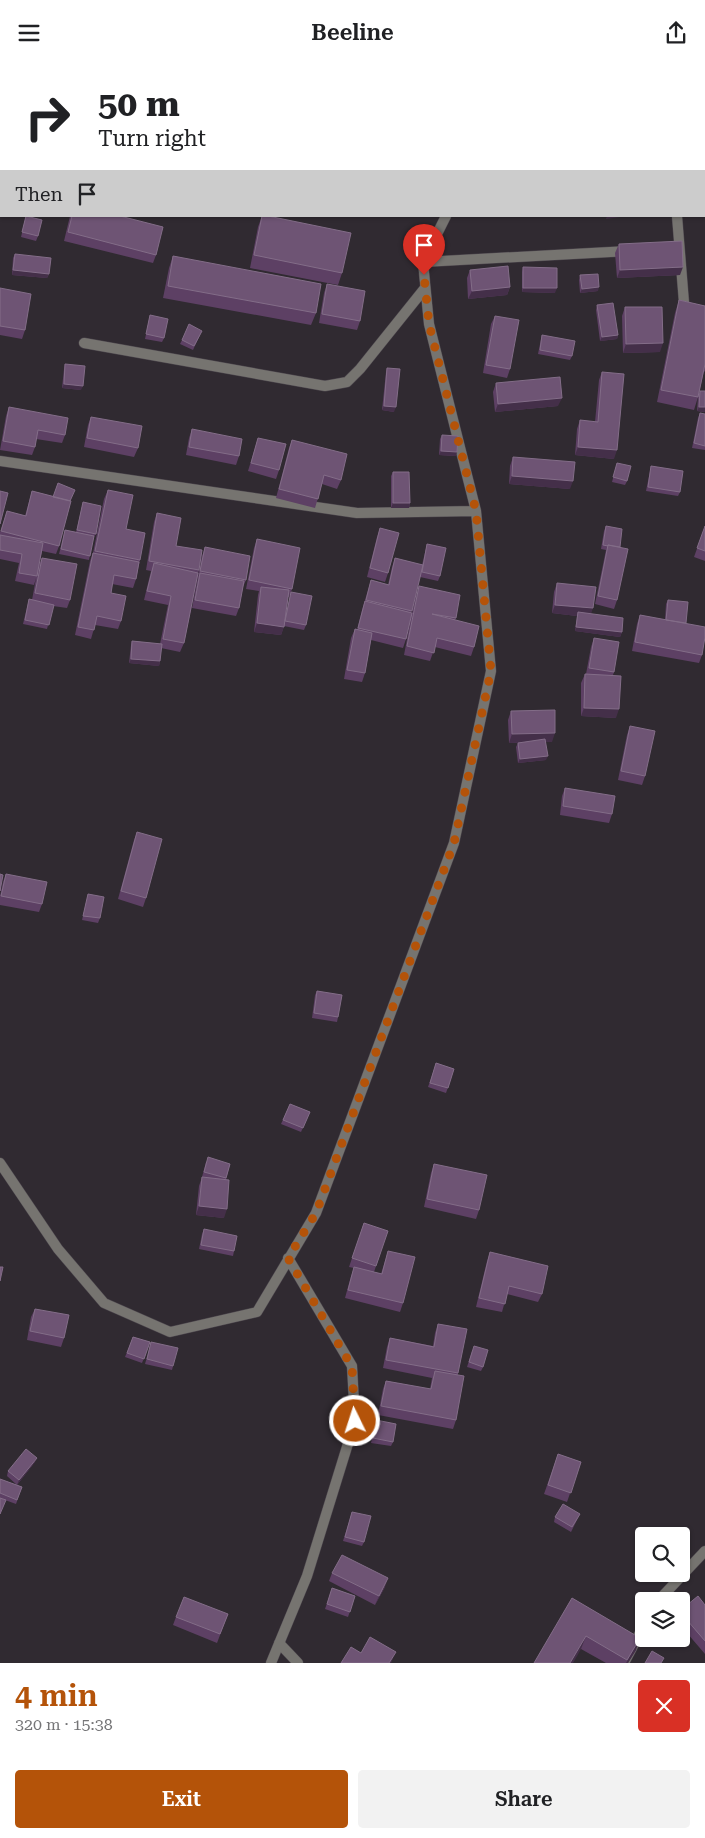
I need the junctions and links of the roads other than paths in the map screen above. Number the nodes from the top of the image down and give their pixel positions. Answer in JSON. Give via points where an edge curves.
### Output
{"nodes":[{"id":1,"x":446,"y":217,"type":"edge"},
{"id":2,"x":679,"y":217,"type":"edge"},
{"id":3,"x":640,"y":250,"type":"edge"},
{"id":4,"x":423,"y":262,"type":"junction"},
{"id":5,"x":426,"y":288,"type":"junction"},
{"id":6,"x":684,"y":327,"type":"edge"},
{"id":7,"x":84,"y":343,"type":"dead end"},
{"id":8,"x":0,"y":461,"type":"edge"},
{"id":9,"x":476,"y":511,"type":"junction"},
{"id":10,"x":0,"y":1163,"type":"edge"},
{"id":11,"x":288,"y":1258,"type":"junction"},
{"id":12,"x":705,"y":1551,"type":"edge"},
{"id":13,"x":666,"y":1592,"type":"edge"},
{"id":14,"x":635,"y":1642,"type":"edge"},
{"id":15,"x":279,"y":1643,"type":"junction"},
{"id":16,"x":271,"y":1663,"type":"edge"},
{"id":17,"x":298,"y":1663,"type":"edge"},
{"id":18,"x":624,"y":1663,"type":"edge"}],
"edges":[{"from":1,"to":4,"type":"street"},
{"from":2,"to":6,"type":"street","via":[[675,248],[685,308]]},
{"from":3,"to":4,"type":"street"},
{"from":4,"to":5,"type":"street"},
{"from":5,"to":7,"type":"street","via":[[347,382],[325,386]]},
{"from":5,"to":9,"type":"street","via":[[429,324]]},
{"from":8,"to":9,"type":"street","via":[[357,513]]},
{"from":9,"to":11,"type":"street","via":[[491,671],[454,843],[316,1213]]},
{"from":10,"to":11,"type":"street","via":[[58,1249],[104,1303],[170,1332],[257,1312]]},
{"from":11,"to":15,"type":"street","via":[[352,1367],[355,1421],[307,1576]]},
{"from":12,"to":13,"type":"street"},
{"from":14,"to":18,"type":"street"},
{"from":15,"to":16,"type":"street"},
{"from":15,"to":17,"type":"street"}]}
